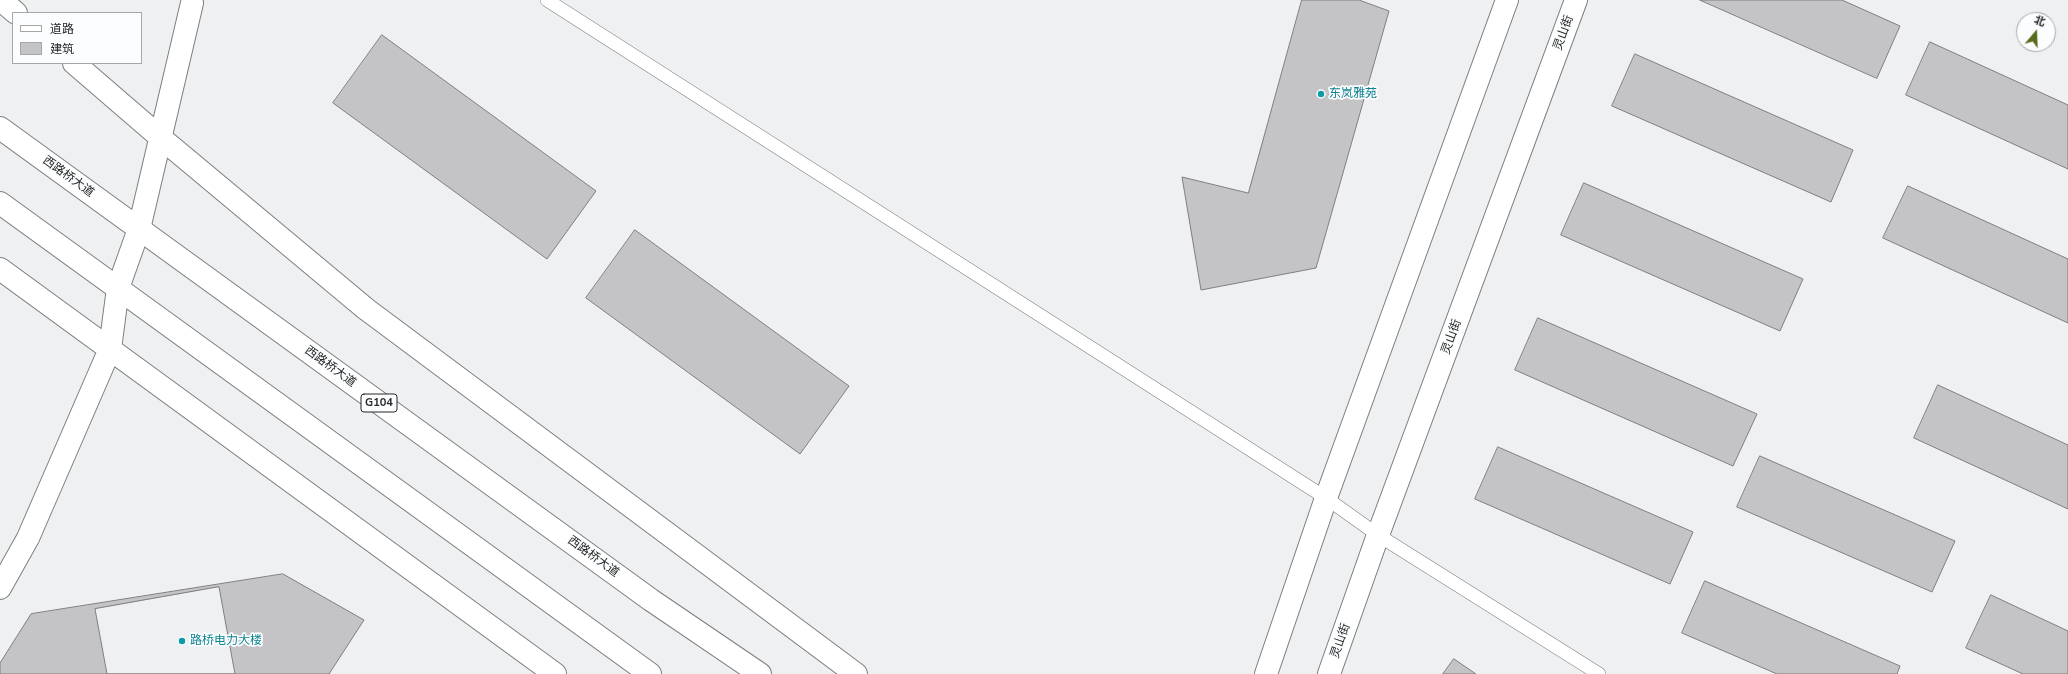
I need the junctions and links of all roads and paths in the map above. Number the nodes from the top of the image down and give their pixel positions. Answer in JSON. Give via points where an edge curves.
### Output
{"nodes":[{"id":1,"x":2,"y":0,"type":"edge"},
{"id":2,"x":547,"y":0,"type":"edge"},
{"id":3,"x":1507,"y":0,"type":"edge"},
{"id":4,"x":1576,"y":0,"type":"edge"},
{"id":5,"x":194,"y":1,"type":"edge"},
{"id":6,"x":15,"y":12,"type":"edge"},
{"id":7,"x":75,"y":64,"type":"edge"},
{"id":8,"x":0,"y":128,"type":"edge"},
{"id":9,"x":161,"y":138,"type":"junction"},
{"id":10,"x":0,"y":203,"type":"edge"},
{"id":11,"x":139,"y":229,"type":"junction"},
{"id":12,"x":0,"y":269,"type":"edge"},
{"id":13,"x":118,"y":288,"type":"junction"},
{"id":14,"x":110,"y":349,"type":"junction"},
{"id":15,"x":1326,"y":498,"type":"junction"},
{"id":16,"x":1378,"y":535,"type":"junction"},
{"id":17,"x":0,"y":588,"type":"edge"},
{"id":18,"x":1266,"y":673,"type":"edge"},
{"id":19,"x":555,"y":674,"type":"edge"},
{"id":20,"x":650,"y":674,"type":"edge"},
{"id":21,"x":760,"y":674,"type":"edge"},
{"id":22,"x":856,"y":674,"type":"edge"},
{"id":23,"x":1329,"y":674,"type":"edge"},
{"id":24,"x":1599,"y":674,"type":"edge"}],
"edges":[{"from":1,"to":6,"type":"main road"},
{"from":2,"to":15,"type":"lane"},
{"from":3,"to":15,"type":"main road"},
{"from":4,"to":16,"type":"main road","name":"灵山街"},
{"from":5,"to":9,"type":"main road"},
{"from":7,"to":9,"type":"main road"},
{"from":8,"to":11,"type":"main road","name":"西路桥大道","number":"G104"},
{"from":9,"to":11,"type":"main road"},
{"from":9,"to":22,"type":"main road","via":[[366,309]]},
{"from":10,"to":13,"type":"main road"},
{"from":11,"to":13,"type":"main road"},
{"from":11,"to":21,"type":"main road","name":"西路桥大道","number":"G104","via":[[645,595]]},
{"from":12,"to":14,"type":"main road"},
{"from":13,"to":14,"type":"main road"},
{"from":13,"to":20,"type":"main road"},
{"from":14,"to":17,"type":"main road","via":[[28,538]]},
{"from":14,"to":19,"type":"main road"},
{"from":15,"to":16,"type":"lane"},
{"from":15,"to":18,"type":"main road"},
{"from":16,"to":23,"type":"main road","name":"灵山街"},
{"from":16,"to":24,"type":"lane"}]}
